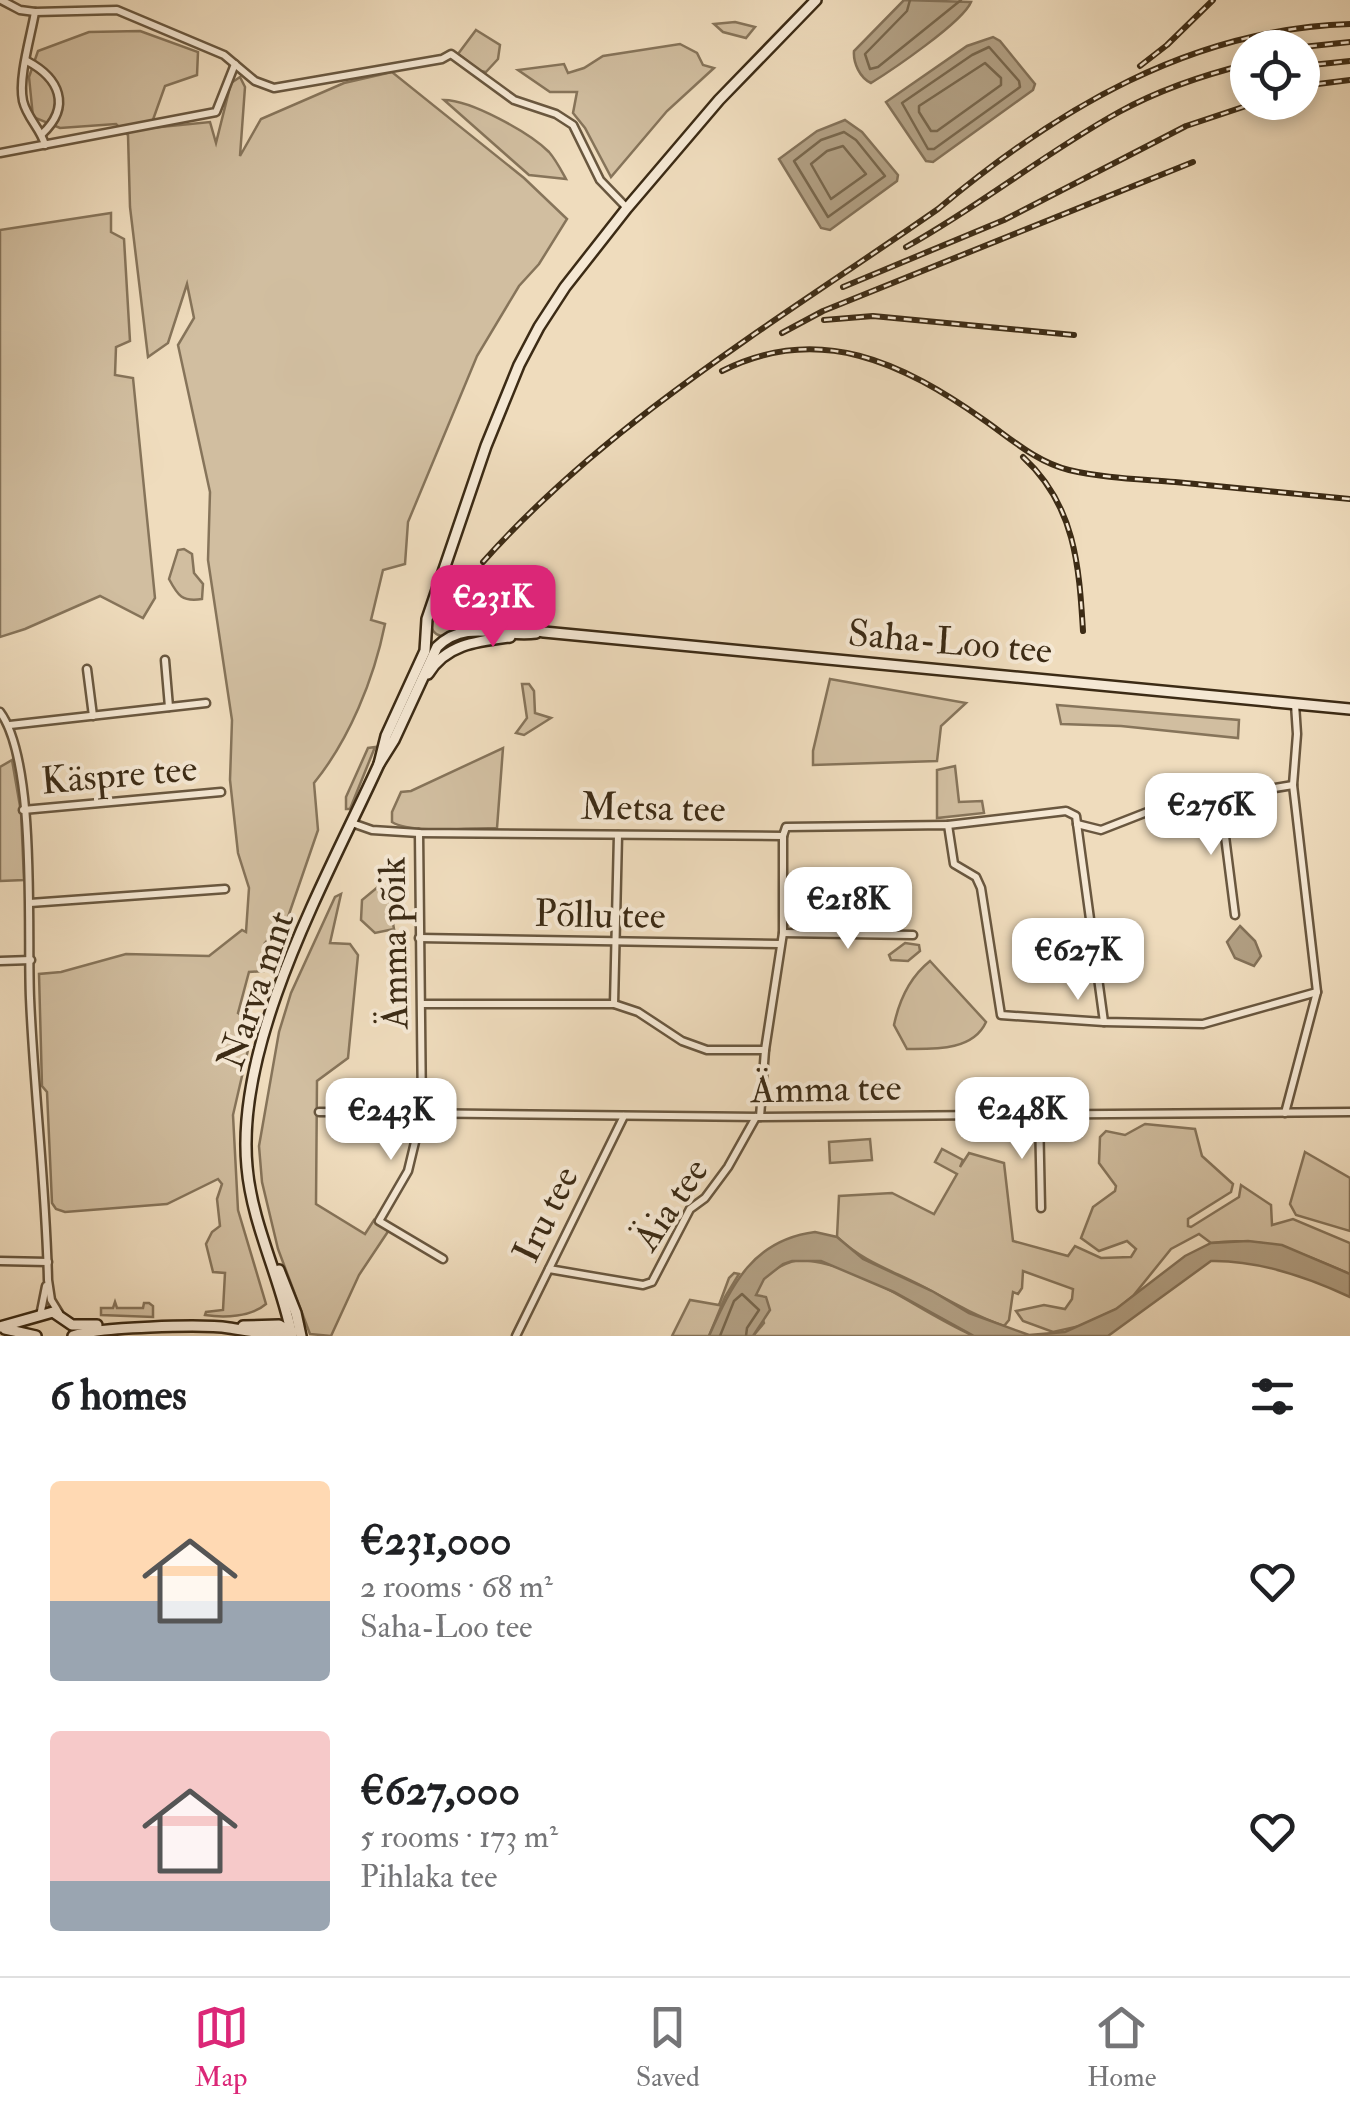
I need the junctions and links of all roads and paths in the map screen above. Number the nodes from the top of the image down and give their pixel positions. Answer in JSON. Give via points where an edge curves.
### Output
{"nodes":[{"id":1,"x":1,"y":0,"type":"edge"},
{"id":2,"x":117,"y":0,"type":"edge"},
{"id":3,"x":816,"y":0,"type":"edge"},
{"id":4,"x":118,"y":10,"type":"junction"},
{"id":5,"x":36,"y":12,"type":"junction"},
{"id":6,"x":27,"y":61,"type":"junction"},
{"id":7,"x":235,"y":64,"type":"junction"},
{"id":8,"x":42,"y":134,"type":"junction"},
{"id":9,"x":45,"y":145,"type":"junction"},
{"id":10,"x":0,"y":153,"type":"edge"},
{"id":11,"x":627,"y":208,"type":"junction"},
{"id":12,"x":443,"y":571,"type":"junction"},
{"id":13,"x":432,"y":611,"type":"junction"},
{"id":14,"x":454,"y":612,"type":"junction"},
{"id":15,"x":428,"y":632,"type":"junction"},
{"id":16,"x":544,"y":632,"type":"junction"},
{"id":17,"x":457,"y":633,"type":"junction"},
{"id":18,"x":525,"y":634,"type":"junction"},
{"id":19,"x":443,"y":640,"type":"junction"},
{"id":20,"x":164,"y":660,"type":"dead end"},
{"id":21,"x":87,"y":670,"type":"dead end"},
{"id":22,"x":206,"y":703,"type":"dead end"},
{"id":23,"x":1295,"y":704,"type":"junction"},
{"id":24,"x":169,"y":707,"type":"junction"},
{"id":25,"x":1350,"y":709,"type":"edge"},
{"id":26,"x":0,"y":712,"type":"edge"},
{"id":27,"x":407,"y":712,"type":"junction"},
{"id":28,"x":93,"y":716,"type":"junction"},
{"id":29,"x":10,"y":725,"type":"junction"},
{"id":30,"x":379,"y":764,"type":"junction"},
{"id":31,"x":1294,"y":785,"type":"junction"},
{"id":32,"x":221,"y":792,"type":"dead end"},
{"id":33,"x":1220,"y":797,"type":"junction"},
{"id":34,"x":23,"y":810,"type":"junction"},
{"id":35,"x":352,"y":823,"type":"junction"},
{"id":36,"x":1077,"y":824,"type":"junction"},
{"id":37,"x":948,"y":825,"type":"junction"},
{"id":38,"x":419,"y":833,"type":"junction"},
{"id":39,"x":618,"y":835,"type":"junction"},
{"id":40,"x":783,"y":836,"type":"junction"},
{"id":41,"x":225,"y":889,"type":"dead end"},
{"id":42,"x":30,"y":902,"type":"junction"},
{"id":43,"x":1235,"y":914,"type":"dead end"},
{"id":44,"x":784,"y":933,"type":"junction"},
{"id":45,"x":913,"y":935,"type":"dead end"},
{"id":46,"x":419,"y":938,"type":"junction"},
{"id":47,"x":615,"y":943,"type":"junction"},
{"id":48,"x":779,"y":944,"type":"junction"},
{"id":49,"x":31,"y":960,"type":"junction"},
{"id":50,"x":0,"y":961,"type":"edge"},
{"id":51,"x":1317,"y":992,"type":"junction"},
{"id":52,"x":422,"y":1004,"type":"junction"},
{"id":53,"x":614,"y":1004,"type":"junction"},
{"id":54,"x":1104,"y":1022,"type":"junction"},
{"id":55,"x":764,"y":1050,"type":"junction"},
{"id":56,"x":319,"y":1112,"type":"dead end"},
{"id":57,"x":1350,"y":1112,"type":"edge"},
{"id":58,"x":422,"y":1113,"type":"junction"},
{"id":59,"x":1286,"y":1113,"type":"junction"},
{"id":60,"x":1039,"y":1114,"type":"junction"},
{"id":61,"x":624,"y":1116,"type":"junction"},
{"id":62,"x":758,"y":1117,"type":"junction"},
{"id":63,"x":1041,"y":1208,"type":"dead end"},
{"id":64,"x":267,"y":1245,"type":"junction"},
{"id":65,"x":443,"y":1259,"type":"dead end"},
{"id":66,"x":0,"y":1261,"type":"edge"},
{"id":67,"x":48,"y":1262,"type":"junction"},
{"id":68,"x":549,"y":1269,"type":"junction"},
{"id":69,"x":48,"y":1280,"type":"junction"},
{"id":70,"x":276,"y":1280,"type":"junction"},
{"id":71,"x":40,"y":1316,"type":"junction"},
{"id":72,"x":69,"y":1327,"type":"edge"},
{"id":73,"x":227,"y":1327,"type":"junction"},
{"id":74,"x":0,"y":1328,"type":"edge"},
{"id":75,"x":134,"y":1329,"type":"junction"},
{"id":76,"x":265,"y":1331,"type":"edge"},
{"id":77,"x":253,"y":1332,"type":"junction"},
{"id":78,"x":296,"y":1335,"type":"edge"},
{"id":79,"x":36,"y":1336,"type":"edge"},
{"id":80,"x":516,"y":1336,"type":"edge"}],
"edges":[{"from":1,"to":5,"type":"street"},
{"from":2,"to":4,"type":"street"},
{"from":3,"to":11,"type":"main road","name":"Narva mnt"},
{"from":4,"to":5,"type":"street"},
{"from":4,"to":7,"type":"street"},
{"from":5,"to":6,"type":"street"},
{"from":6,"to":8,"type":"street","via":[[24,102]]},
{"from":6,"to":8,"type":"street","via":[[51,77],[60,98]]},
{"from":7,"to":9,"type":"street","via":[[216,112]]},
{"from":7,"to":11,"type":"street","via":[[274,88],[451,54],[514,100],[566,119],[600,180]]},
{"from":8,"to":9,"type":"street"},
{"from":9,"to":10,"type":"street"},
{"from":11,"to":12,"type":"main road","name":"Narva mnt","via":[[565,287],[519,365]]},
{"from":12,"to":13,"type":"main road","name":"Narva mnt"},
{"from":12,"to":14,"type":"main road","name":"Narva mnt"},
{"from":13,"to":14,"type":"main road"},
{"from":13,"to":15,"type":"main road","name":"Narva mnt"},
{"from":14,"to":16,"type":"main road","name":"Saha-Loo tee"},
{"from":14,"to":17,"type":"main road","name":"Narva mnt"},
{"from":15,"to":19,"type":"main road"},
{"from":15,"to":30,"type":"main road","name":"Narva mnt"},
{"from":16,"to":18,"type":"main road","name":"Saha-Loo tee"},
{"from":16,"to":23,"type":"main road","name":"Saha-Loo tee"},
{"from":17,"to":18,"type":"main road","name":"Saha-Loo tee"},
{"from":17,"to":19,"type":"main road"},
{"from":18,"to":27,"type":"main road","via":[[450,651],[432,667]]},
{"from":19,"to":27,"type":"main road","name":"Narva mnt"},
{"from":20,"to":24,"type":"street"},
{"from":21,"to":28,"type":"street"},
{"from":22,"to":24,"type":"street"},
{"from":23,"to":25,"type":"main road","name":"Saha-Loo tee"},
{"from":23,"to":31,"type":"street"},
{"from":24,"to":28,"type":"street"},
{"from":26,"to":29,"type":"street"},
{"from":27,"to":30,"type":"main road","name":"Narva mnt"},
{"from":28,"to":29,"type":"street"},
{"from":29,"to":34,"type":"street"},
{"from":30,"to":35,"type":"main road","name":"Narva mnt"},
{"from":31,"to":33,"type":"street","name":"Metsa tee"},
{"from":31,"to":51,"type":"street"},
{"from":32,"to":34,"type":"street","name":"Käspre tee"},
{"from":33,"to":36,"type":"street","name":"Metsa tee","via":[[1160,807],[1101,830]]},
{"from":33,"to":43,"type":"street"},
{"from":34,"to":42,"type":"street"},
{"from":35,"to":38,"type":"street","name":"Metsa tee"},
{"from":35,"to":64,"type":"main road","name":"Narva mnt","via":[[291,959],[254,1078],[247,1167]]},
{"from":36,"to":37,"type":"street","name":"Metsa tee","via":[[1066,811]]},
{"from":36,"to":54,"type":"street"},
{"from":37,"to":40,"type":"street","name":"Metsa tee","via":[[786,827]]},
{"from":37,"to":54,"type":"street","via":[[954,864],[981,888],[1001,1015]]},
{"from":38,"to":39,"type":"street","name":"Metsa tee"},
{"from":38,"to":46,"type":"street","name":"Ämma põik"},
{"from":39,"to":40,"type":"street","name":"Metsa tee"},
{"from":39,"to":47,"type":"street"},
{"from":40,"to":44,"type":"street","name":"Äia tee"},
{"from":41,"to":42,"type":"street"},
{"from":42,"to":49,"type":"street"},
{"from":44,"to":45,"type":"street"},
{"from":44,"to":48,"type":"street","name":"Äia tee"},
{"from":46,"to":47,"type":"street","name":"Põllu tee"},
{"from":46,"to":52,"type":"street","name":"Ämma põik"},
{"from":47,"to":48,"type":"street","name":"Põllu tee"},
{"from":47,"to":53,"type":"street"},
{"from":48,"to":55,"type":"street","name":"Äia tee"},
{"from":49,"to":50,"type":"street"},
{"from":49,"to":67,"type":"street"},
{"from":51,"to":54,"type":"street","via":[[1204,1024]]},
{"from":51,"to":59,"type":"street"},
{"from":52,"to":53,"type":"street"},
{"from":52,"to":58,"type":"street","name":"Ämma põik"},
{"from":53,"to":55,"type":"street","via":[[707,1050]]},
{"from":55,"to":62,"type":"street","name":"Äia tee"},
{"from":56,"to":58,"type":"street","name":"Ämma tee"},
{"from":57,"to":59,"type":"street","name":"Ämma tee"},
{"from":58,"to":61,"type":"street","name":"Ämma tee"},
{"from":58,"to":65,"type":"street","name":"Ämma põik","via":[[408,1171],[379,1221]]},
{"from":59,"to":60,"type":"street","name":"Ämma tee"},
{"from":60,"to":62,"type":"street","name":"Ämma tee"},
{"from":60,"to":63,"type":"street"},
{"from":61,"to":62,"type":"street","name":"Ämma tee"},
{"from":61,"to":68,"type":"street","name":"Iru tee"},
{"from":62,"to":68,"type":"street","name":"Äia tee","via":[[728,1167],[690,1209],[652,1282]]},
{"from":64,"to":70,"type":"main road","name":"Narva mnt"},
{"from":64,"to":78,"type":"main road","name":"Narva mnt","via":[[296,1313]]},
{"from":66,"to":67,"type":"street"},
{"from":67,"to":69,"type":"street"},
{"from":68,"to":80,"type":"street","name":"Iru tee"},
{"from":69,"to":71,"type":"street"},
{"from":69,"to":72,"type":"street","via":[[51,1300]]},
{"from":70,"to":76,"type":"main road","via":[[280,1311]]},
{"from":70,"to":78,"type":"main road","name":"Narva mnt"},
{"from":71,"to":72,"type":"main road","via":[[53,1312]]},
{"from":71,"to":74,"type":"main road"},
{"from":71,"to":79,"type":"main road"},
{"from":72,"to":75,"type":"main road"},
{"from":72,"to":75,"type":"main road"},
{"from":73,"to":75,"type":"main road"},
{"from":73,"to":76,"type":"main road"},
{"from":73,"to":77,"type":"main road"},
{"from":74,"to":79,"type":"main road"},
{"from":76,"to":77,"type":"main road"},
{"from":76,"to":78,"type":"main road","via":[[279,1325]]},
{"from":77,"to":78,"type":"main road"}]}
